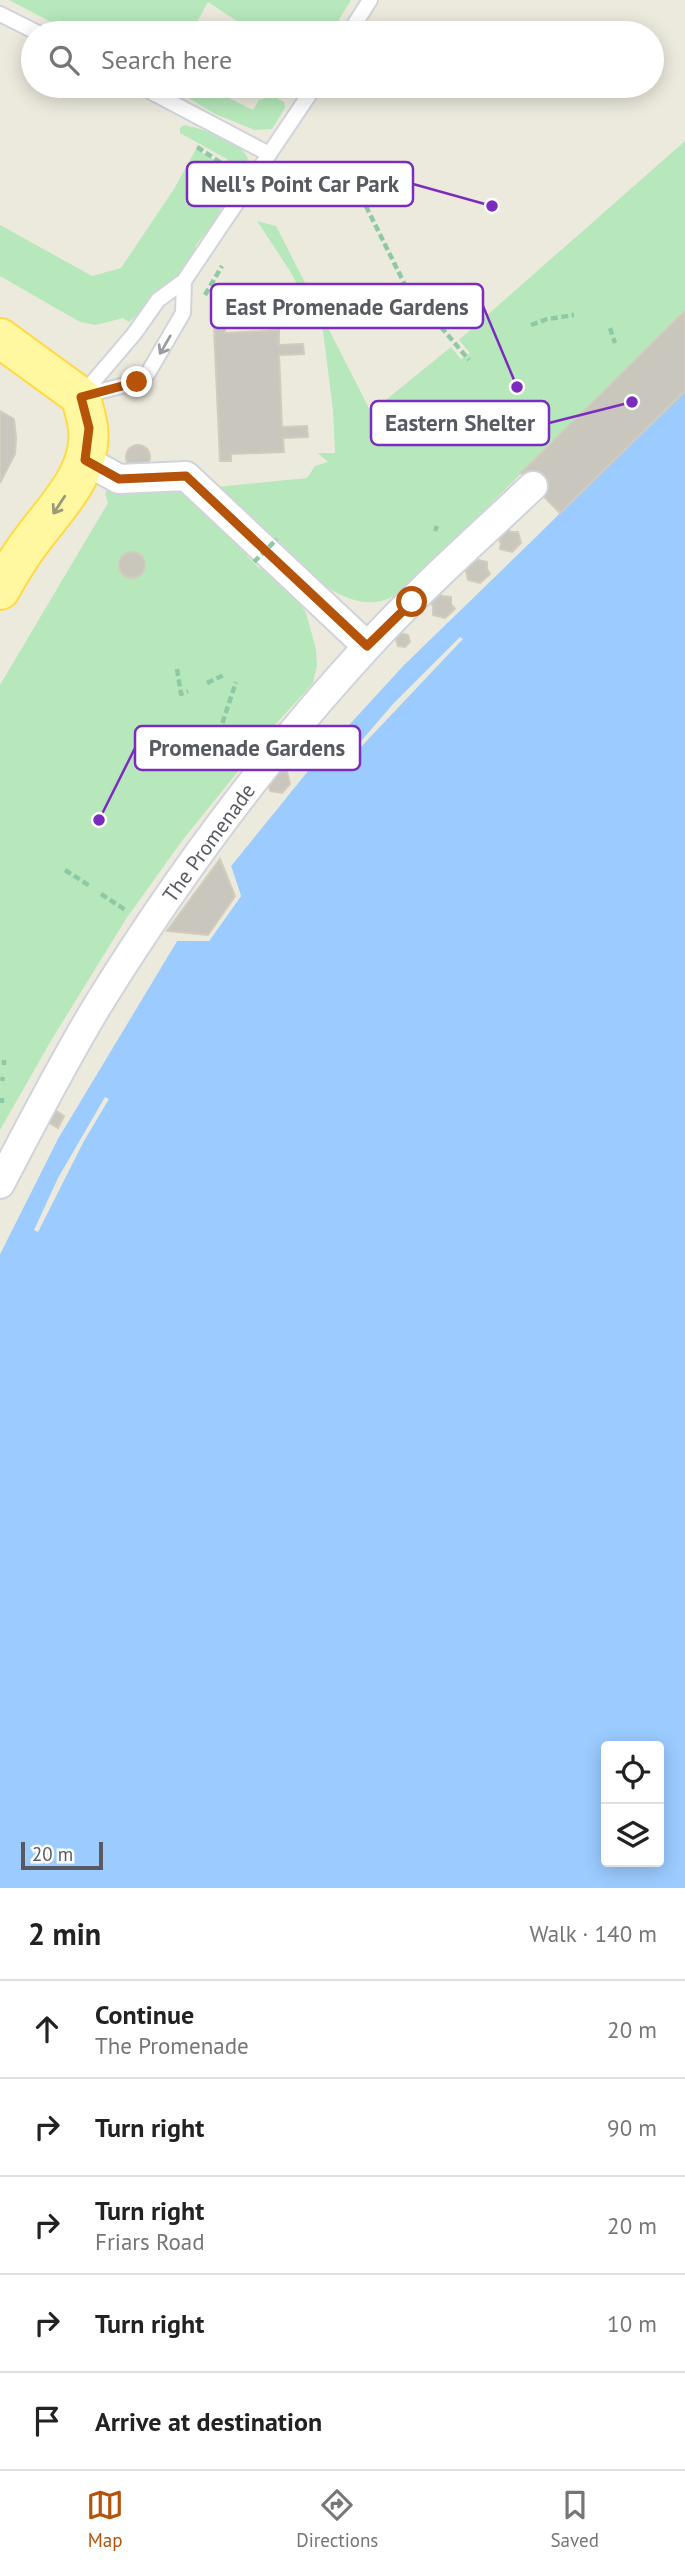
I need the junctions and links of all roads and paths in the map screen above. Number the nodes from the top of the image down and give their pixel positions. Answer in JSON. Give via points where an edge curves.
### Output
{"nodes":[{"id":1,"x":370,"y":0,"type":"edge"},
{"id":2,"x":0,"y":14,"type":"edge"},
{"id":3,"x":357,"y":21,"type":"edge"},
{"id":4,"x":21,"y":24,"type":"edge"},
{"id":5,"x":163,"y":98,"type":"edge"},
{"id":6,"x":307,"y":98,"type":"edge"},
{"id":7,"x":197,"y":147,"type":"dead end"},
{"id":8,"x":269,"y":154,"type":"junction"},
{"id":9,"x":298,"y":167,"type":"dead end"},
{"id":10,"x":221,"y":195,"type":"dead end"},
{"id":11,"x":226,"y":259,"type":"dead end"},
{"id":12,"x":184,"y":281,"type":"junction"},
{"id":13,"x":201,"y":301,"type":"dead end"},
{"id":14,"x":423,"y":303,"type":"dead end"},
{"id":15,"x":574,"y":315,"type":"dead end"},
{"id":16,"x":531,"y":325,"type":"dead end"},
{"id":17,"x":441,"y":327,"type":"dead end"},
{"id":18,"x":610,"y":328,"type":"dead end"},
{"id":19,"x":0,"y":338,"type":"edge"},
{"id":20,"x":615,"y":343,"type":"dead end"},
{"id":21,"x":469,"y":360,"type":"dead end"},
{"id":22,"x":81,"y":397,"type":"junction"},
{"id":23,"x":85,"y":460,"type":"junction"},
{"id":24,"x":533,"y":486,"type":"dead end"},
{"id":25,"x":276,"y":539,"type":"dead end"},
{"id":26,"x":254,"y":562,"type":"dead end"},
{"id":27,"x":0,"y":590,"type":"edge"},
{"id":28,"x":367,"y":646,"type":"junction"},
{"id":29,"x":177,"y":669,"type":"dead end"},
{"id":30,"x":226,"y":674,"type":"dead end"},
{"id":31,"x":236,"y":682,"type":"dead end"},
{"id":32,"x":206,"y":683,"type":"dead end"},
{"id":33,"x":188,"y":691,"type":"dead end"},
{"id":34,"x":219,"y":733,"type":"dead end"},
{"id":35,"x":246,"y":739,"type":"dead end"},
{"id":36,"x":223,"y":743,"type":"dead end"},
{"id":37,"x":208,"y":747,"type":"dead end"},
{"id":38,"x":192,"y":757,"type":"dead end"},
{"id":39,"x":65,"y":870,"type":"dead end"},
{"id":40,"x":90,"y":886,"type":"dead end"},
{"id":41,"x":101,"y":894,"type":"dead end"},
{"id":42,"x":130,"y":914,"type":"dead end"},
{"id":43,"x":0,"y":1184,"type":"edge"}],
"edges":[{"from":1,"to":3,"type":"lane"},
{"from":2,"to":4,"type":"lane"},
{"from":5,"to":8,"type":"lane"},
{"from":6,"to":8,"type":"lane"},
{"from":7,"to":10,"type":"path","via":[[226,166],[221,184],[226,188]]},
{"from":8,"to":12,"type":"lane"},
{"from":9,"to":14,"type":"path","via":[[355,184],[406,287]]},
{"from":11,"to":13,"type":"path"},
{"from":12,"to":22,"type":"lane","via":[[158,300]]},
{"from":12,"to":22,"type":"lane","one_way":true,"via":[[183,313],[148,373],[137,382]]},
{"from":15,"to":16,"type":"path"},
{"from":17,"to":21,"type":"path"},
{"from":18,"to":20,"type":"path"},
{"from":19,"to":22,"type":"main road"},
{"from":22,"to":23,"type":"main road","via":[[89,428]]},
{"from":23,"to":27,"type":"main road","one_way":true},
{"from":23,"to":28,"type":"street","via":[[119,479],[186,476]]},
{"from":24,"to":28,"type":"street","name":"The Promenade"},
{"from":25,"to":26,"type":"path","bridge":true},
{"from":28,"to":43,"type":"street","name":"The Promenade","via":[[242,796],[146,930],[98,1004]]},
{"from":29,"to":33,"type":"path","via":[[179,690],[181,694]]},
{"from":30,"to":32,"type":"path"},
{"from":31,"to":34,"type":"path"},
{"from":35,"to":36,"type":"path"},
{"from":37,"to":38,"type":"path"},
{"from":39,"to":40,"type":"path"},
{"from":41,"to":42,"type":"path"}]}
